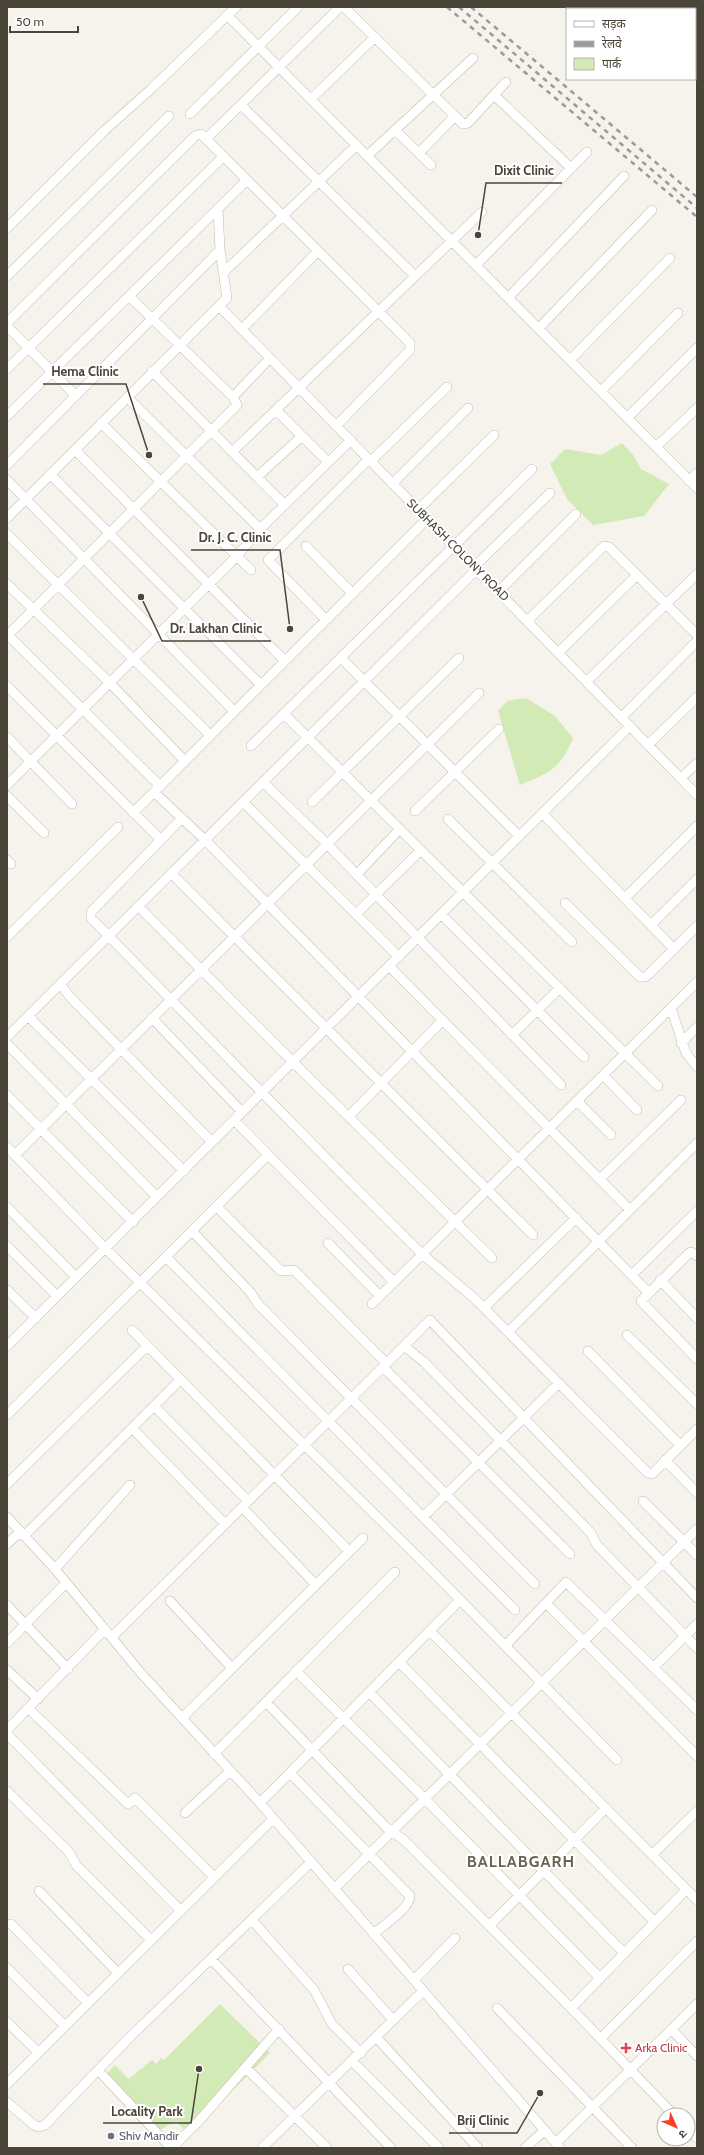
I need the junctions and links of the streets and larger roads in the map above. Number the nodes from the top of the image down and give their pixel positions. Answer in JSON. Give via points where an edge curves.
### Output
{"nodes":[{"id":1,"x":236,"y":7,"type":"edge"},
{"id":2,"x":298,"y":7,"type":"edge"},
{"id":3,"x":340,"y":7,"type":"edge"},
{"id":4,"x":344,"y":7,"type":"edge"},
{"id":5,"x":227,"y":15,"type":"junction"},
{"id":6,"x":375,"y":37,"type":"junction"},
{"id":7,"x":258,"y":46,"type":"junction"},
{"id":8,"x":473,"y":58,"type":"dead end"},
{"id":9,"x":279,"y":67,"type":"junction"},
{"id":10,"x":506,"y":82,"type":"dead end"},
{"id":11,"x":433,"y":95,"type":"junction"},
{"id":12,"x":494,"y":95,"type":"junction"},
{"id":13,"x":311,"y":99,"type":"junction"},
{"id":14,"x":241,"y":104,"type":"junction"},
{"id":15,"x":190,"y":114,"type":"dead end"},
{"id":16,"x":169,"y":116,"type":"dead end"},
{"id":17,"x":455,"y":116,"type":"junction"},
{"id":18,"x":395,"y":130,"type":"junction"},
{"id":19,"x":207,"y":138,"type":"junction"},
{"id":20,"x":357,"y":145,"type":"junction"},
{"id":21,"x":587,"y":152,"type":"dead end"},
{"id":22,"x":419,"y":153,"type":"junction"},
{"id":23,"x":224,"y":156,"type":"junction"},
{"id":24,"x":367,"y":156,"type":"junction"},
{"id":25,"x":431,"y":165,"type":"dead end"},
{"id":26,"x":571,"y":168,"type":"junction"},
{"id":27,"x":624,"y":176,"type":"dead end"},
{"id":28,"x":247,"y":180,"type":"junction"},
{"id":29,"x":318,"y":182,"type":"junction"},
{"id":30,"x":218,"y":208,"type":"junction"},
{"id":31,"x":652,"y":210,"type":"dead end"},
{"id":32,"x":482,"y":212,"type":"dead end"},
{"id":33,"x":282,"y":217,"type":"junction"},
{"id":34,"x":7,"y":228,"type":"edge"},
{"id":35,"x":452,"y":241,"type":"junction"},
{"id":36,"x":220,"y":250,"type":"junction"},
{"id":37,"x":318,"y":251,"type":"junction"},
{"id":38,"x":670,"y":258,"type":"dead end"},
{"id":39,"x":476,"y":266,"type":"junction"},
{"id":40,"x":224,"y":272,"type":"junction"},
{"id":41,"x":7,"y":276,"type":"edge"},
{"id":42,"x":415,"y":276,"type":"junction"},
{"id":43,"x":129,"y":296,"type":"junction"},
{"id":44,"x":508,"y":298,"type":"junction"},
{"id":45,"x":219,"y":306,"type":"junction"},
{"id":46,"x":379,"y":311,"type":"junction"},
{"id":47,"x":678,"y":313,"type":"dead end"},
{"id":48,"x":152,"y":319,"type":"junction"},
{"id":49,"x":7,"y":324,"type":"edge"},
{"id":50,"x":539,"y":328,"type":"junction"},
{"id":51,"x":242,"y":329,"type":"junction"},
{"id":52,"x":178,"y":346,"type":"junction"},
{"id":53,"x":28,"y":347,"type":"junction"},
{"id":54,"x":697,"y":348,"type":"edge"},
{"id":55,"x":270,"y":358,"type":"junction"},
{"id":56,"x":570,"y":360,"type":"junction"},
{"id":57,"x":7,"y":369,"type":"edge"},
{"id":58,"x":52,"y":371,"type":"junction"},
{"id":59,"x":152,"y":371,"type":"junction"},
{"id":60,"x":447,"y":387,"type":"dead end"},
{"id":61,"x":300,"y":388,"type":"junction"},
{"id":62,"x":601,"y":391,"type":"junction"},
{"id":63,"x":75,"y":395,"type":"junction"},
{"id":64,"x":127,"y":397,"type":"junction"},
{"id":65,"x":233,"y":397,"type":"junction"},
{"id":66,"x":468,"y":408,"type":"dead end"},
{"id":67,"x":697,"y":408,"type":"edge"},
{"id":68,"x":276,"y":410,"type":"junction"},
{"id":69,"x":7,"y":416,"type":"edge"},
{"id":70,"x":627,"y":418,"type":"junction"},
{"id":71,"x":101,"y":424,"type":"junction"},
{"id":72,"x":337,"y":425,"type":"junction"},
{"id":73,"x":211,"y":431,"type":"junction"},
{"id":74,"x":494,"y":435,"type":"dead end"},
{"id":75,"x":302,"y":436,"type":"junction"},
{"id":76,"x":351,"y":440,"type":"junction"},
{"id":77,"x":656,"y":447,"type":"junction"},
{"id":78,"x":75,"y":450,"type":"junction"},
{"id":79,"x":232,"y":452,"type":"junction"},
{"id":80,"x":186,"y":456,"type":"junction"},
{"id":81,"x":369,"y":461,"type":"junction"},
{"id":82,"x":328,"y":462,"type":"junction"},
{"id":83,"x":7,"y":465,"type":"edge"},
{"id":84,"x":532,"y":469,"type":"dead end"},
{"id":85,"x":697,"y":473,"type":"edge"},
{"id":86,"x":50,"y":474,"type":"junction"},
{"id":87,"x":257,"y":477,"type":"junction"},
{"id":88,"x":7,"y":480,"type":"edge"},
{"id":89,"x":689,"y":481,"type":"junction"},
{"id":90,"x":160,"y":482,"type":"junction"},
{"id":91,"x":392,"y":484,"type":"junction"},
{"id":92,"x":697,"y":488,"type":"edge"},
{"id":93,"x":550,"y":493,"type":"dead end"},
{"id":94,"x":26,"y":499,"type":"junction"},
{"id":95,"x":285,"y":505,"type":"junction"},
{"id":96,"x":134,"y":508,"type":"junction"},
{"id":97,"x":418,"y":510,"type":"junction"},
{"id":98,"x":576,"y":514,"type":"dead end"},
{"id":99,"x":7,"y":518,"type":"edge"},
{"id":100,"x":427,"y":519,"type":"junction"},
{"id":101,"x":260,"y":529,"type":"junction"},
{"id":102,"x":110,"y":533,"type":"junction"},
{"id":103,"x":7,"y":534,"type":"edge"},
{"id":104,"x":306,"y":546,"type":"dead end"},
{"id":105,"x":454,"y":546,"type":"junction"},
{"id":106,"x":236,"y":557,"type":"junction"},
{"id":107,"x":84,"y":558,"type":"junction"},
{"id":108,"x":476,"y":568,"type":"junction"},
{"id":109,"x":251,"y":570,"type":"dead end"},
{"id":110,"x":697,"y":574,"type":"edge"},
{"id":111,"x":637,"y":575,"type":"junction"},
{"id":112,"x":7,"y":584,"type":"edge"},
{"id":113,"x":58,"y":584,"type":"junction"},
{"id":114,"x":209,"y":584,"type":"junction"},
{"id":115,"x":499,"y":591,"type":"junction"},
{"id":116,"x":352,"y":593,"type":"junction"},
{"id":117,"x":666,"y":604,"type":"junction"},
{"id":118,"x":185,"y":607,"type":"junction"},
{"id":119,"x":33,"y":609,"type":"junction"},
{"id":120,"x":326,"y":620,"type":"junction"},
{"id":121,"x":528,"y":620,"type":"junction"},
{"id":122,"x":158,"y":634,"type":"junction"},
{"id":123,"x":7,"y":635,"type":"edge"},
{"id":124,"x":697,"y":635,"type":"edge"},
{"id":125,"x":697,"y":641,"type":"edge"},
{"id":126,"x":559,"y":652,"type":"junction"},
{"id":127,"x":341,"y":658,"type":"junction"},
{"id":128,"x":459,"y":658,"type":"dead end"},
{"id":129,"x":133,"y":659,"type":"junction"},
{"id":130,"x":285,"y":660,"type":"junction"},
{"id":131,"x":109,"y":682,"type":"junction"},
{"id":132,"x":364,"y":682,"type":"junction"},
{"id":133,"x":587,"y":682,"type":"junction"},
{"id":134,"x":261,"y":685,"type":"junction"},
{"id":135,"x":7,"y":686,"type":"edge"},
{"id":136,"x":479,"y":693,"type":"dead end"},
{"id":137,"x":697,"y":697,"type":"edge"},
{"id":138,"x":82,"y":708,"type":"junction"},
{"id":139,"x":234,"y":711,"type":"junction"},
{"id":140,"x":284,"y":714,"type":"junction"},
{"id":141,"x":399,"y":716,"type":"junction"},
{"id":142,"x":622,"y":717,"type":"junction"},
{"id":143,"x":630,"y":726,"type":"junction"},
{"id":144,"x":499,"y":728,"type":"dead end"},
{"id":145,"x":210,"y":735,"type":"junction"},
{"id":146,"x":55,"y":736,"type":"junction"},
{"id":147,"x":7,"y":737,"type":"edge"},
{"id":148,"x":308,"y":738,"type":"junction"},
{"id":149,"x":427,"y":744,"type":"junction"},
{"id":150,"x":648,"y":744,"type":"junction"},
{"id":151,"x":251,"y":746,"type":"dead end"},
{"id":152,"x":185,"y":761,"type":"junction"},
{"id":153,"x":32,"y":762,"type":"junction"},
{"id":154,"x":697,"y":763,"type":"edge"},
{"id":155,"x":342,"y":772,"type":"junction"},
{"id":156,"x":454,"y":772,"type":"junction"},
{"id":157,"x":681,"y":778,"type":"junction"},
{"id":158,"x":263,"y":782,"type":"junction"},
{"id":159,"x":7,"y":785,"type":"edge"},
{"id":160,"x":157,"y":789,"type":"junction"},
{"id":161,"x":697,"y":795,"type":"edge"},
{"id":162,"x":7,"y":796,"type":"edge"},
{"id":163,"x":371,"y":800,"type":"junction"},
{"id":164,"x":243,"y":802,"type":"junction"},
{"id":165,"x":312,"y":802,"type":"dead end"},
{"id":166,"x":72,"y":804,"type":"dead end"},
{"id":167,"x":415,"y":811,"type":"dead end"},
{"id":168,"x":133,"y":813,"type":"junction"},
{"id":169,"x":542,"y":813,"type":"junction"},
{"id":170,"x":182,"y":818,"type":"junction"},
{"id":171,"x":448,"y":819,"type":"dead end"},
{"id":172,"x":697,"y":826,"type":"edge"},
{"id":173,"x":118,"y":827,"type":"dead end"},
{"id":174,"x":400,"y":829,"type":"junction"},
{"id":175,"x":44,"y":833,"type":"dead end"},
{"id":176,"x":519,"y":836,"type":"junction"},
{"id":177,"x":161,"y":840,"type":"junction"},
{"id":178,"x":205,"y":840,"type":"junction"},
{"id":179,"x":327,"y":844,"type":"junction"},
{"id":180,"x":421,"y":850,"type":"junction"},
{"id":181,"x":492,"y":863,"type":"junction"},
{"id":182,"x":306,"y":865,"type":"junction"},
{"id":183,"x":171,"y":873,"type":"junction"},
{"id":184,"x":357,"y":874,"type":"junction"},
{"id":185,"x":697,"y":880,"type":"edge"},
{"id":186,"x":463,"y":892,"type":"junction"},
{"id":187,"x":376,"y":894,"type":"junction"},
{"id":188,"x":625,"y":898,"type":"junction"},
{"id":189,"x":566,"y":904,"type":"dead end"},
{"id":190,"x":266,"y":905,"type":"junction"},
{"id":191,"x":138,"y":906,"type":"junction"},
{"id":192,"x":356,"y":914,"type":"junction"},
{"id":193,"x":441,"y":914,"type":"junction"},
{"id":194,"x":651,"y":925,"type":"junction"},
{"id":195,"x":697,"y":926,"type":"edge"},
{"id":196,"x":7,"y":937,"type":"edge"},
{"id":197,"x":107,"y":937,"type":"junction"},
{"id":198,"x":234,"y":937,"type":"junction"},
{"id":199,"x":418,"y":938,"type":"junction"},
{"id":200,"x":572,"y":942,"type":"dead end"},
{"id":201,"x":674,"y":949,"type":"junction"},
{"id":202,"x":398,"y":957,"type":"junction"},
{"id":203,"x":389,"y":966,"type":"junction"},
{"id":204,"x":200,"y":970,"type":"junction"},
{"id":205,"x":697,"y":982,"type":"edge"},
{"id":206,"x":60,"y":984,"type":"junction"},
{"id":207,"x":560,"y":988,"type":"junction"},
{"id":208,"x":358,"y":997,"type":"junction"},
{"id":209,"x":170,"y":1000,"type":"junction"},
{"id":210,"x":670,"y":1008,"type":"junction"},
{"id":211,"x":537,"y":1010,"type":"junction"},
{"id":212,"x":28,"y":1016,"type":"junction"},
{"id":213,"x":152,"y":1018,"type":"junction"},
{"id":214,"x":443,"y":1020,"type":"junction"},
{"id":215,"x":697,"y":1027,"type":"edge"},
{"id":216,"x":326,"y":1029,"type":"junction"},
{"id":217,"x":512,"y":1036,"type":"junction"},
{"id":218,"x":7,"y":1037,"type":"edge"},
{"id":219,"x":681,"y":1043,"type":"junction"},
{"id":220,"x":7,"y":1044,"type":"edge"},
{"id":221,"x":121,"y":1049,"type":"junction"},
{"id":222,"x":412,"y":1051,"type":"junction"},
{"id":223,"x":625,"y":1053,"type":"junction"},
{"id":224,"x":584,"y":1057,"type":"dead end"},
{"id":225,"x":292,"y":1062,"type":"junction"},
{"id":226,"x":697,"y":1067,"type":"edge"},
{"id":227,"x":603,"y":1075,"type":"junction"},
{"id":228,"x":92,"y":1078,"type":"junction"},
{"id":229,"x":380,"y":1083,"type":"junction"},
{"id":230,"x":561,"y":1085,"type":"dead end"},
{"id":231,"x":658,"y":1086,"type":"dead end"},
{"id":232,"x":263,"y":1092,"type":"junction"},
{"id":233,"x":7,"y":1094,"type":"edge"},
{"id":234,"x":681,"y":1100,"type":"dead end"},
{"id":235,"x":577,"y":1101,"type":"junction"},
{"id":236,"x":66,"y":1103,"type":"junction"},
{"id":237,"x":637,"y":1110,"type":"dead end"},
{"id":238,"x":242,"y":1112,"type":"junction"},
{"id":239,"x":350,"y":1116,"type":"junction"},
{"id":240,"x":234,"y":1120,"type":"junction"},
{"id":241,"x":41,"y":1128,"type":"junction"},
{"id":242,"x":550,"y":1128,"type":"junction"},
{"id":243,"x":612,"y":1134,"type":"dead end"},
{"id":244,"x":212,"y":1142,"type":"junction"},
{"id":245,"x":697,"y":1143,"type":"edge"},
{"id":246,"x":7,"y":1148,"type":"edge"},
{"id":247,"x":15,"y":1155,"type":"junction"},
{"id":248,"x":268,"y":1155,"type":"junction"},
{"id":249,"x":519,"y":1159,"type":"junction"},
{"id":250,"x":184,"y":1171,"type":"junction"},
{"id":251,"x":600,"y":1179,"type":"junction"},
{"id":252,"x":487,"y":1190,"type":"junction"},
{"id":253,"x":157,"y":1197,"type":"junction"},
{"id":254,"x":7,"y":1207,"type":"edge"},
{"id":255,"x":217,"y":1207,"type":"junction"},
{"id":256,"x":630,"y":1210,"type":"junction"},
{"id":257,"x":697,"y":1211,"type":"edge"},
{"id":258,"x":576,"y":1218,"type":"junction"},
{"id":259,"x":133,"y":1222,"type":"junction"},
{"id":260,"x":455,"y":1222,"type":"junction"},
{"id":261,"x":192,"y":1231,"type":"junction"},
{"id":262,"x":532,"y":1235,"type":"dead end"},
{"id":263,"x":599,"y":1241,"type":"junction"},
{"id":264,"x":328,"y":1243,"type":"dead end"},
{"id":265,"x":7,"y":1246,"type":"edge"},
{"id":266,"x":105,"y":1248,"type":"junction"},
{"id":267,"x":422,"y":1254,"type":"junction"},
{"id":268,"x":697,"y":1256,"type":"edge"},
{"id":269,"x":166,"y":1257,"type":"junction"},
{"id":270,"x":492,"y":1258,"type":"dead end"},
{"id":271,"x":632,"y":1275,"type":"junction"},
{"id":272,"x":76,"y":1277,"type":"junction"},
{"id":273,"x":660,"y":1280,"type":"junction"},
{"id":274,"x":394,"y":1282,"type":"junction"},
{"id":275,"x":140,"y":1283,"type":"junction"},
{"id":276,"x":7,"y":1290,"type":"edge"},
{"id":277,"x":648,"y":1292,"type":"junction"},
{"id":278,"x":57,"y":1296,"type":"junction"},
{"id":279,"x":380,"y":1296,"type":"junction"},
{"id":280,"x":372,"y":1304,"type":"dead end"},
{"id":281,"x":484,"y":1308,"type":"junction"},
{"id":282,"x":36,"y":1318,"type":"junction"},
{"id":283,"x":697,"y":1318,"type":"edge"},
{"id":284,"x":132,"y":1330,"type":"dead end"},
{"id":285,"x":508,"y":1332,"type":"junction"},
{"id":286,"x":628,"y":1335,"type":"dead end"},
{"id":287,"x":7,"y":1346,"type":"edge"},
{"id":288,"x":147,"y":1346,"type":"junction"},
{"id":289,"x":404,"y":1346,"type":"junction"},
{"id":290,"x":588,"y":1351,"type":"dead end"},
{"id":291,"x":697,"y":1359,"type":"edge"},
{"id":292,"x":384,"y":1365,"type":"junction"},
{"id":293,"x":180,"y":1380,"type":"junction"},
{"id":294,"x":559,"y":1383,"type":"junction"},
{"id":295,"x":351,"y":1398,"type":"junction"},
{"id":296,"x":697,"y":1404,"type":"edge"},
{"id":297,"x":154,"y":1406,"type":"junction"},
{"id":298,"x":7,"y":1415,"type":"edge"},
{"id":299,"x":523,"y":1417,"type":"junction"},
{"id":300,"x":328,"y":1421,"type":"junction"},
{"id":301,"x":132,"y":1428,"type":"junction"},
{"id":302,"x":695,"y":1434,"type":"edge"},
{"id":303,"x":500,"y":1439,"type":"junction"},
{"id":304,"x":304,"y":1445,"type":"junction"},
{"id":305,"x":680,"y":1445,"type":"junction"},
{"id":306,"x":665,"y":1460,"type":"junction"},
{"id":307,"x":478,"y":1462,"type":"junction"},
{"id":308,"x":274,"y":1475,"type":"junction"},
{"id":309,"x":7,"y":1484,"type":"edge"},
{"id":310,"x":130,"y":1485,"type":"dead end"},
{"id":311,"x":697,"y":1493,"type":"edge"},
{"id":312,"x":446,"y":1494,"type":"junction"},
{"id":313,"x":643,"y":1501,"type":"dead end"},
{"id":314,"x":245,"y":1504,"type":"junction"},
{"id":315,"x":7,"y":1517,"type":"edge"},
{"id":316,"x":423,"y":1517,"type":"junction"},
{"id":317,"x":225,"y":1524,"type":"junction"},
{"id":318,"x":697,"y":1529,"type":"edge"},
{"id":319,"x":22,"y":1534,"type":"junction"},
{"id":320,"x":363,"y":1538,"type":"dead end"},
{"id":321,"x":684,"y":1542,"type":"junction"},
{"id":322,"x":7,"y":1544,"type":"edge"},
{"id":323,"x":349,"y":1551,"type":"junction"},
{"id":324,"x":570,"y":1554,"type":"dead end"},
{"id":325,"x":697,"y":1555,"type":"edge"},
{"id":326,"x":663,"y":1563,"type":"junction"},
{"id":327,"x":54,"y":1569,"type":"junction"},
{"id":328,"x":395,"y":1572,"type":"dead end"},
{"id":329,"x":66,"y":1583,"type":"junction"},
{"id":330,"x":535,"y":1584,"type":"dead end"},
{"id":331,"x":316,"y":1585,"type":"junction"},
{"id":332,"x":638,"y":1587,"type":"junction"},
{"id":333,"x":697,"y":1598,"type":"edge"},
{"id":334,"x":460,"y":1600,"type":"junction"},
{"id":335,"x":170,"y":1601,"type":"dead end"},
{"id":336,"x":546,"y":1603,"type":"junction"},
{"id":337,"x":7,"y":1605,"type":"edge"},
{"id":338,"x":515,"y":1610,"type":"dead end"},
{"id":339,"x":605,"y":1620,"type":"junction"},
{"id":340,"x":25,"y":1623,"type":"junction"},
{"id":341,"x":697,"y":1624,"type":"edge"},
{"id":342,"x":105,"y":1629,"type":"junction"},
{"id":343,"x":430,"y":1631,"type":"junction"},
{"id":344,"x":112,"y":1636,"type":"junction"},
{"id":345,"x":686,"y":1636,"type":"junction"},
{"id":346,"x":583,"y":1642,"type":"junction"},
{"id":347,"x":7,"y":1643,"type":"edge"},
{"id":348,"x":505,"y":1646,"type":"junction"},
{"id":349,"x":697,"y":1648,"type":"edge"},
{"id":350,"x":400,"y":1662,"type":"junction"},
{"id":351,"x":654,"y":1667,"type":"junction"},
{"id":352,"x":232,"y":1668,"type":"junction"},
{"id":353,"x":68,"y":1669,"type":"junction"},
{"id":354,"x":7,"y":1670,"type":"edge"},
{"id":355,"x":296,"y":1671,"type":"junction"},
{"id":356,"x":542,"y":1683,"type":"junction"},
{"id":357,"x":369,"y":1692,"type":"junction"},
{"id":358,"x":38,"y":1699,"type":"junction"},
{"id":359,"x":266,"y":1702,"type":"junction"},
{"id":360,"x":29,"y":1709,"type":"junction"},
{"id":361,"x":697,"y":1710,"type":"edge"},
{"id":362,"x":511,"y":1713,"type":"junction"},
{"id":363,"x":182,"y":1718,"type":"junction"},
{"id":364,"x":343,"y":1719,"type":"junction"},
{"id":365,"x":7,"y":1730,"type":"edge"},
{"id":366,"x":479,"y":1745,"type":"junction"},
{"id":367,"x":313,"y":1749,"type":"junction"},
{"id":368,"x":214,"y":1754,"type":"junction"},
{"id":369,"x":697,"y":1756,"type":"edge"},
{"id":370,"x":617,"y":1760,"type":"dead end"},
{"id":371,"x":230,"y":1771,"type":"junction"},
{"id":372,"x":290,"y":1773,"type":"junction"},
{"id":373,"x":450,"y":1774,"type":"junction"},
{"id":374,"x":7,"y":1791,"type":"edge"},
{"id":375,"x":425,"y":1799,"type":"junction"},
{"id":376,"x":260,"y":1803,"type":"junction"},
{"id":377,"x":606,"y":1808,"type":"junction"},
{"id":378,"x":697,"y":1811,"type":"edge"},
{"id":379,"x":185,"y":1813,"type":"dead end"},
{"id":380,"x":273,"y":1819,"type":"junction"},
{"id":381,"x":392,"y":1832,"type":"junction"},
{"id":382,"x":575,"y":1840,"type":"junction"},
{"id":383,"x":370,"y":1853,"type":"junction"},
{"id":384,"x":652,"y":1855,"type":"junction"},
{"id":385,"x":310,"y":1863,"type":"junction"},
{"id":386,"x":543,"y":1871,"type":"junction"},
{"id":387,"x":214,"y":1877,"type":"junction"},
{"id":388,"x":334,"y":1889,"type":"junction"},
{"id":389,"x":686,"y":1890,"type":"junction"},
{"id":390,"x":39,"y":1891,"type":"dead end"},
{"id":391,"x":520,"y":1895,"type":"junction"},
{"id":392,"x":697,"y":1900,"type":"edge"},
{"id":393,"x":181,"y":1911,"type":"junction"},
{"id":394,"x":252,"y":1920,"type":"junction"},
{"id":395,"x":655,"y":1922,"type":"junction"},
{"id":396,"x":11,"y":1924,"type":"dead end"},
{"id":397,"x":489,"y":1926,"type":"junction"},
{"id":398,"x":374,"y":1934,"type":"junction"},
{"id":399,"x":455,"y":1938,"type":"dead end"},
{"id":400,"x":151,"y":1940,"type":"junction"},
{"id":401,"x":697,"y":1941,"type":"edge"},
{"id":402,"x":624,"y":1953,"type":"junction"},
{"id":403,"x":211,"y":1959,"type":"junction"},
{"id":404,"x":7,"y":1968,"type":"edge"},
{"id":405,"x":348,"y":1970,"type":"dead end"},
{"id":406,"x":118,"y":1973,"type":"junction"},
{"id":407,"x":600,"y":1977,"type":"junction"},
{"id":408,"x":414,"y":1980,"type":"junction"},
{"id":409,"x":423,"y":1991,"type":"junction"},
{"id":410,"x":88,"y":2003,"type":"junction"},
{"id":411,"x":697,"y":2004,"type":"edge"},
{"id":412,"x":496,"y":2008,"type":"dead end"},
{"id":413,"x":571,"y":2008,"type":"junction"},
{"id":414,"x":393,"y":2020,"type":"junction"},
{"id":415,"x":7,"y":2022,"type":"edge"},
{"id":416,"x":65,"y":2026,"type":"junction"},
{"id":417,"x":671,"y":2029,"type":"junction"},
{"id":418,"x":279,"y":2030,"type":"junction"},
{"id":419,"x":376,"y":2038,"type":"junction"},
{"id":420,"x":601,"y":2038,"type":"junction"},
{"id":421,"x":38,"y":2052,"type":"junction"},
{"id":422,"x":361,"y":2052,"type":"junction"},
{"id":423,"x":697,"y":2056,"type":"edge"},
{"id":424,"x":352,"y":2061,"type":"junction"},
{"id":425,"x":246,"y":2068,"type":"junction"},
{"id":426,"x":98,"y":2070,"type":"junction"},
{"id":427,"x":630,"y":2070,"type":"junction"},
{"id":428,"x":328,"y":2083,"type":"junction"},
{"id":429,"x":7,"y":2084,"type":"edge"},
{"id":430,"x":7,"y":2102,"type":"edge"},
{"id":431,"x":666,"y":2107,"type":"edge"},
{"id":432,"x":591,"y":2108,"type":"junction"},
{"id":433,"x":294,"y":2116,"type":"junction"},
{"id":434,"x":545,"y":2130,"type":"junction"},
{"id":435,"x":558,"y":2145,"type":"edge"},
{"id":436,"x":172,"y":2148,"type":"edge"},
{"id":437,"x":262,"y":2148,"type":"edge"},
{"id":438,"x":327,"y":2148,"type":"edge"},
{"id":439,"x":391,"y":2148,"type":"edge"},
{"id":440,"x":439,"y":2148,"type":"edge"},
{"id":441,"x":478,"y":2148,"type":"edge"},
{"id":442,"x":525,"y":2148,"type":"edge"},
{"id":443,"x":632,"y":2148,"type":"edge"}],
"edges":[{"from":1,"to":5,"type":"street"},
{"from":2,"to":7,"type":"street"},
{"from":3,"to":9,"type":"street"},
{"from":4,"to":6,"type":"street"},
{"from":5,"to":7,"type":"street"},
{"from":5,"to":34,"type":"street","via":[[104,131]]},
{"from":6,"to":11,"type":"street"},
{"from":6,"to":13,"type":"street"},
{"from":7,"to":9,"type":"street"},
{"from":7,"to":15,"type":"street"},
{"from":8,"to":11,"type":"street"},
{"from":9,"to":13,"type":"street"},
{"from":9,"to":14,"type":"street"},
{"from":10,"to":12,"type":"street"},
{"from":11,"to":17,"type":"street"},
{"from":11,"to":18,"type":"street"},
{"from":12,"to":17,"type":"street","via":[[466,124]]},
{"from":12,"to":26,"type":"street"},
{"from":13,"to":20,"type":"street"},
{"from":14,"to":19,"type":"street"},
{"from":14,"to":29,"type":"street"},
{"from":16,"to":41,"type":"street"},
{"from":17,"to":22,"type":"street"},
{"from":18,"to":22,"type":"street"},
{"from":18,"to":24,"type":"street"},
{"from":19,"to":23,"type":"street"},
{"from":19,"to":49,"type":"street","via":[[200,134],[194,136]]},
{"from":20,"to":24,"type":"street"},
{"from":20,"to":29,"type":"street"},
{"from":21,"to":26,"type":"street"},
{"from":22,"to":25,"type":"street"},
{"from":23,"to":28,"type":"street"},
{"from":23,"to":53,"type":"street"},
{"from":24,"to":35,"type":"street"},
{"from":26,"to":39,"type":"street"},
{"from":27,"to":44,"type":"street"},
{"from":28,"to":30,"type":"street"},
{"from":28,"to":33,"type":"street"},
{"from":29,"to":33,"type":"street"},
{"from":29,"to":42,"type":"street"},
{"from":30,"to":36,"type":"street"},
{"from":30,"to":43,"type":"street"},
{"from":31,"to":50,"type":"street"},
{"from":32,"to":35,"type":"street"},
{"from":33,"to":37,"type":"street"},
{"from":33,"to":40,"type":"street"},
{"from":35,"to":39,"type":"street"},
{"from":35,"to":42,"type":"street"},
{"from":36,"to":40,"type":"street"},
{"from":36,"to":48,"type":"street"},
{"from":37,"to":46,"type":"street"},
{"from":37,"to":51,"type":"street"},
{"from":38,"to":56,"type":"street"},
{"from":39,"to":44,"type":"street"},
{"from":40,"to":45,"type":"street","via":[[228,294]]},
{"from":42,"to":46,"type":"street"},
{"from":43,"to":48,"type":"street"},
{"from":43,"to":58,"type":"street"},
{"from":44,"to":50,"type":"street"},
{"from":45,"to":51,"type":"street","name":"SUBHASH COLONY ROAD"},
{"from":45,"to":52,"type":"street"},
{"from":46,"to":61,"type":"street"},
{"from":46,"to":72,"type":"street","via":[[410,342],[411,348]]},
{"from":47,"to":62,"type":"street"},
{"from":48,"to":52,"type":"street"},
{"from":48,"to":63,"type":"street"},
{"from":49,"to":53,"type":"street"},
{"from":50,"to":56,"type":"street"},
{"from":51,"to":55,"type":"street","name":"SUBHASH COLONY ROAD"},
{"from":52,"to":59,"type":"street"},
{"from":52,"to":65,"type":"street"},
{"from":53,"to":57,"type":"street"},
{"from":53,"to":58,"type":"street"},
{"from":54,"to":70,"type":"street"},
{"from":55,"to":61,"type":"street","name":"SUBHASH COLONY ROAD"},
{"from":55,"to":65,"type":"street"},
{"from":56,"to":62,"type":"street"},
{"from":58,"to":63,"type":"street"},
{"from":58,"to":69,"type":"street"},
{"from":59,"to":64,"type":"street"},
{"from":59,"to":73,"type":"street"},
{"from":60,"to":81,"type":"street"},
{"from":61,"to":68,"type":"street"},
{"from":61,"to":72,"type":"street","name":"SUBHASH COLONY ROAD"},
{"from":62,"to":70,"type":"street"},
{"from":63,"to":83,"type":"street"},
{"from":64,"to":71,"type":"street"},
{"from":64,"to":80,"type":"street"},
{"from":65,"to":73,"type":"street","via":[[237,405]]},
{"from":66,"to":91,"type":"street"},
{"from":67,"to":77,"type":"street"},
{"from":68,"to":75,"type":"street"},
{"from":68,"to":79,"type":"street"},
{"from":70,"to":77,"type":"street"},
{"from":71,"to":78,"type":"street"},
{"from":71,"to":90,"type":"street"},
{"from":72,"to":76,"type":"street","name":"SUBHASH COLONY ROAD"},
{"from":73,"to":79,"type":"street"},
{"from":73,"to":80,"type":"street"},
{"from":74,"to":97,"type":"street"},
{"from":75,"to":82,"type":"street"},
{"from":75,"to":87,"type":"street"},
{"from":76,"to":81,"type":"street","name":"SUBHASH COLONY ROAD"},
{"from":76,"to":82,"type":"street"},
{"from":77,"to":89,"type":"street"},
{"from":78,"to":86,"type":"street"},
{"from":78,"to":96,"type":"street"},
{"from":79,"to":87,"type":"street"},
{"from":80,"to":90,"type":"street"},
{"from":80,"to":101,"type":"street"},
{"from":81,"to":91,"type":"street","name":"SUBHASH COLONY ROAD"},
{"from":81,"to":120,"type":"street","via":[[268,560]]},
{"from":82,"to":95,"type":"street"},
{"from":84,"to":105,"type":"street"},
{"from":85,"to":89,"type":"street"},
{"from":86,"to":94,"type":"street"},
{"from":86,"to":102,"type":"street"},
{"from":87,"to":95,"type":"street"},
{"from":88,"to":94,"type":"street"},
{"from":89,"to":92,"type":"street"},
{"from":90,"to":96,"type":"street"},
{"from":90,"to":106,"type":"street"},
{"from":91,"to":97,"type":"street","name":"SUBHASH COLONY ROAD"},
{"from":93,"to":108,"type":"street"},
{"from":94,"to":99,"type":"street"},
{"from":94,"to":107,"type":"street"},
{"from":95,"to":101,"type":"street"},
{"from":96,"to":102,"type":"street"},
{"from":96,"to":114,"type":"street"},
{"from":97,"to":100,"type":"street","name":"SUBHASH COLONY ROAD"},
{"from":98,"to":115,"type":"street"},
{"from":100,"to":105,"type":"street","name":"SUBHASH COLONY ROAD"},
{"from":100,"to":116,"type":"street"},
{"from":101,"to":106,"type":"street"},
{"from":102,"to":107,"type":"street"},
{"from":102,"to":118,"type":"street"},
{"from":103,"to":113,"type":"street"},
{"from":104,"to":116,"type":"street"},
{"from":105,"to":108,"type":"street","name":"SUBHASH COLONY ROAD"},
{"from":105,"to":127,"type":"street"},
{"from":106,"to":109,"type":"street"},
{"from":106,"to":114,"type":"street"},
{"from":107,"to":113,"type":"street"},
{"from":107,"to":122,"type":"street"},
{"from":108,"to":115,"type":"street","name":"SUBHASH COLONY ROAD"},
{"from":108,"to":132,"type":"street"},
{"from":110,"to":117,"type":"street"},
{"from":111,"to":117,"type":"street"},
{"from":111,"to":121,"type":"street","via":[[609,547],[604,546]]},
{"from":111,"to":126,"type":"street"},
{"from":112,"to":119,"type":"street"},
{"from":113,"to":119,"type":"street"},
{"from":113,"to":129,"type":"street"},
{"from":114,"to":118,"type":"street"},
{"from":114,"to":130,"type":"street"},
{"from":115,"to":121,"type":"street","name":"SUBHASH COLONY ROAD"},
{"from":116,"to":120,"type":"street"},
{"from":117,"to":124,"type":"street"},
{"from":117,"to":133,"type":"street"},
{"from":118,"to":122,"type":"street"},
{"from":118,"to":134,"type":"street"},
{"from":119,"to":123,"type":"street"},
{"from":119,"to":131,"type":"street"},
{"from":120,"to":130,"type":"street"},
{"from":121,"to":126,"type":"street","name":"SUBHASH COLONY ROAD"},
{"from":122,"to":129,"type":"street"},
{"from":122,"to":139,"type":"street"},
{"from":123,"to":138,"type":"street"},
{"from":125,"to":142,"type":"street"},
{"from":126,"to":133,"type":"street","name":"SUBHASH COLONY ROAD"},
{"from":127,"to":132,"type":"street"},
{"from":127,"to":140,"type":"street"},
{"from":128,"to":141,"type":"street"},
{"from":129,"to":131,"type":"street"},
{"from":129,"to":145,"type":"street"},
{"from":130,"to":134,"type":"street"},
{"from":131,"to":138,"type":"street"},
{"from":131,"to":152,"type":"street"},
{"from":132,"to":141,"type":"street"},
{"from":132,"to":148,"type":"street"},
{"from":133,"to":142,"type":"street","name":"SUBHASH COLONY ROAD"},
{"from":134,"to":139,"type":"street"},
{"from":135,"to":146,"type":"street"},
{"from":136,"to":149,"type":"street"},
{"from":137,"to":150,"type":"street"},
{"from":138,"to":146,"type":"street"},
{"from":138,"to":160,"type":"street"},
{"from":139,"to":145,"type":"street"},
{"from":140,"to":148,"type":"street"},
{"from":140,"to":151,"type":"street"},
{"from":141,"to":149,"type":"street"},
{"from":141,"to":155,"type":"street"},
{"from":142,"to":143,"type":"street","name":"SUBHASH COLONY ROAD"},
{"from":143,"to":150,"type":"street","name":"SUBHASH COLONY ROAD"},
{"from":143,"to":169,"type":"street"},
{"from":144,"to":156,"type":"street"},
{"from":145,"to":152,"type":"street"},
{"from":146,"to":153,"type":"street"},
{"from":146,"to":168,"type":"street"},
{"from":147,"to":153,"type":"street"},
{"from":148,"to":155,"type":"street"},
{"from":148,"to":158,"type":"street"},
{"from":149,"to":156,"type":"street"},
{"from":149,"to":163,"type":"street"},
{"from":150,"to":157,"type":"street","name":"SUBHASH COLONY ROAD"},
{"from":152,"to":160,"type":"street"},
{"from":153,"to":159,"type":"street"},
{"from":153,"to":166,"type":"street"},
{"from":154,"to":157,"type":"street"},
{"from":155,"to":163,"type":"street"},
{"from":155,"to":165,"type":"street"},
{"from":156,"to":167,"type":"street"},
{"from":156,"to":176,"type":"street"},
{"from":157,"to":161,"type":"street","name":"SUBHASH COLONY ROAD"},
{"from":158,"to":164,"type":"street"},
{"from":158,"to":179,"type":"street"},
{"from":160,"to":168,"type":"street"},
{"from":160,"to":170,"type":"street"},
{"from":162,"to":175,"type":"street"},
{"from":163,"to":174,"type":"street"},
{"from":163,"to":179,"type":"street"},
{"from":164,"to":178,"type":"street"},
{"from":164,"to":182,"type":"street"},
{"from":168,"to":177,"type":"street"},
{"from":169,"to":176,"type":"street"},
{"from":169,"to":188,"type":"street"},
{"from":170,"to":177,"type":"street"},
{"from":170,"to":178,"type":"street"},
{"from":171,"to":181,"type":"street"},
{"from":172,"to":188,"type":"street"},
{"from":173,"to":196,"type":"street"},
{"from":174,"to":180,"type":"street"},
{"from":174,"to":184,"type":"street"},
{"from":176,"to":181,"type":"street"},
{"from":177,"to":197,"type":"street","via":[[90,914]]},
{"from":178,"to":183,"type":"street"},
{"from":178,"to":190,"type":"street"},
{"from":179,"to":182,"type":"street"},
{"from":179,"to":184,"type":"street"},
{"from":180,"to":186,"type":"street"},
{"from":180,"to":187,"type":"street"},
{"from":181,"to":186,"type":"street"},
{"from":181,"to":200,"type":"street"},
{"from":182,"to":190,"type":"street"},
{"from":182,"to":192,"type":"street"},
{"from":183,"to":191,"type":"street"},
{"from":183,"to":198,"type":"street"},
{"from":184,"to":187,"type":"street"},
{"from":185,"to":194,"type":"street"},
{"from":186,"to":193,"type":"street"},
{"from":186,"to":207,"type":"street"},
{"from":187,"to":192,"type":"street"},
{"from":187,"to":199,"type":"street"},
{"from":188,"to":194,"type":"street"},
{"from":189,"to":201,"type":"street","via":[[640,977],[649,974]]},
{"from":190,"to":198,"type":"street"},
{"from":190,"to":208,"type":"street"},
{"from":191,"to":197,"type":"street"},
{"from":191,"to":204,"type":"street"},
{"from":192,"to":202,"type":"street"},
{"from":193,"to":199,"type":"street"},
{"from":193,"to":211,"type":"street"},
{"from":194,"to":201,"type":"street"},
{"from":195,"to":201,"type":"street"},
{"from":197,"to":206,"type":"street"},
{"from":197,"to":209,"type":"street"},
{"from":198,"to":204,"type":"street"},
{"from":198,"to":216,"type":"street"},
{"from":199,"to":202,"type":"street"},
{"from":199,"to":217,"type":"street"},
{"from":202,"to":203,"type":"street"},
{"from":203,"to":208,"type":"street"},
{"from":203,"to":214,"type":"street"},
{"from":204,"to":209,"type":"street"},
{"from":204,"to":225,"type":"street"},
{"from":205,"to":210,"type":"street"},
{"from":206,"to":212,"type":"street"},
{"from":206,"to":221,"type":"street"},
{"from":207,"to":211,"type":"street"},
{"from":207,"to":223,"type":"street"},
{"from":208,"to":216,"type":"street"},
{"from":208,"to":222,"type":"street"},
{"from":209,"to":213,"type":"street"},
{"from":209,"to":232,"type":"street"},
{"from":210,"to":219,"type":"street"},
{"from":210,"to":223,"type":"street"},
{"from":211,"to":217,"type":"street"},
{"from":211,"to":224,"type":"street"},
{"from":212,"to":218,"type":"street"},
{"from":212,"to":228,"type":"street"},
{"from":213,"to":221,"type":"street"},
{"from":213,"to":238,"type":"street"},
{"from":214,"to":222,"type":"street"},
{"from":214,"to":242,"type":"street"},
{"from":215,"to":219,"type":"street"},
{"from":216,"to":225,"type":"street"},
{"from":216,"to":229,"type":"street"},
{"from":217,"to":230,"type":"street"},
{"from":219,"to":226,"type":"street"},
{"from":220,"to":236,"type":"street"},
{"from":221,"to":228,"type":"street"},
{"from":221,"to":244,"type":"street"},
{"from":222,"to":229,"type":"street"},
{"from":222,"to":249,"type":"street"},
{"from":223,"to":227,"type":"street"},
{"from":223,"to":231,"type":"street"},
{"from":225,"to":232,"type":"street"},
{"from":225,"to":239,"type":"street"},
{"from":227,"to":235,"type":"street"},
{"from":227,"to":237,"type":"street"},
{"from":228,"to":236,"type":"street"},
{"from":228,"to":250,"type":"street"},
{"from":229,"to":239,"type":"street"},
{"from":229,"to":252,"type":"street"},
{"from":232,"to":238,"type":"street"},
{"from":232,"to":267,"type":"street"},
{"from":233,"to":241,"type":"street"},
{"from":234,"to":251,"type":"street"},
{"from":235,"to":242,"type":"street"},
{"from":235,"to":243,"type":"street"},
{"from":236,"to":241,"type":"street"},
{"from":236,"to":253,"type":"street"},
{"from":238,"to":240,"type":"street"},
{"from":239,"to":260,"type":"street"},
{"from":240,"to":244,"type":"street"},
{"from":240,"to":248,"type":"street"},
{"from":241,"to":247,"type":"street"},
{"from":241,"to":259,"type":"street"},
{"from":242,"to":249,"type":"street"},
{"from":242,"to":251,"type":"street"},
{"from":244,"to":250,"type":"street"},
{"from":245,"to":256,"type":"street"},
{"from":246,"to":247,"type":"street"},
{"from":247,"to":266,"type":"street"},
{"from":248,"to":255,"type":"street"},
{"from":248,"to":274,"type":"street"},
{"from":249,"to":252,"type":"street"},
{"from":249,"to":258,"type":"street"},
{"from":250,"to":253,"type":"street"},
{"from":251,"to":256,"type":"street"},
{"from":252,"to":260,"type":"street"},
{"from":252,"to":262,"type":"street"},
{"from":253,"to":259,"type":"street"},
{"from":254,"to":272,"type":"street"},
{"from":255,"to":261,"type":"street"},
{"from":255,"to":292,"type":"street","via":[[281,1271],[294,1270]]},
{"from":256,"to":263,"type":"street"},
{"from":257,"to":271,"type":"street"},
{"from":258,"to":263,"type":"street"},
{"from":258,"to":281,"type":"street"},
{"from":259,"to":266,"type":"street"},
{"from":260,"to":267,"type":"street"},
{"from":260,"to":270,"type":"street"},
{"from":261,"to":269,"type":"street"},
{"from":261,"to":295,"type":"street","via":[[251,1293],[258,1304]]},
{"from":263,"to":271,"type":"street"},
{"from":263,"to":285,"type":"street"},
{"from":264,"to":279,"type":"street"},
{"from":265,"to":278,"type":"street"},
{"from":266,"to":272,"type":"street"},
{"from":266,"to":275,"type":"street"},
{"from":267,"to":274,"type":"street"},
{"from":267,"to":281,"type":"street"},
{"from":268,"to":273,"type":"street","via":[[691,1252]]},
{"from":269,"to":275,"type":"street"},
{"from":269,"to":300,"type":"street"},
{"from":271,"to":277,"type":"street"},
{"from":272,"to":278,"type":"street"},
{"from":273,"to":277,"type":"street"},
{"from":273,"to":283,"type":"street"},
{"from":274,"to":279,"type":"street"},
{"from":275,"to":298,"type":"street"},
{"from":275,"to":304,"type":"street"},
{"from":276,"to":282,"type":"street"},
{"from":277,"to":291,"type":"street","via":[[641,1299],[641,1303]]},
{"from":278,"to":282,"type":"street"},
{"from":279,"to":280,"type":"street"},
{"from":281,"to":285,"type":"street"},
{"from":282,"to":287,"type":"street"},
{"from":284,"to":288,"type":"street"},
{"from":285,"to":294,"type":"street"},
{"from":286,"to":296,"type":"street"},
{"from":288,"to":293,"type":"street"},
{"from":288,"to":309,"type":"street"},
{"from":289,"to":292,"type":"street"},
{"from":289,"to":299,"type":"street","via":[[430,1320]]},
{"from":289,"to":303,"type":"street","via":[[424,1362]]},
{"from":290,"to":305,"type":"street"},
{"from":292,"to":295,"type":"street"},
{"from":292,"to":307,"type":"street"},
{"from":293,"to":297,"type":"street"},
{"from":293,"to":308,"type":"street"},
{"from":294,"to":299,"type":"street"},
{"from":294,"to":306,"type":"street","via":[[648,1473],[652,1474]]},
{"from":295,"to":300,"type":"street"},
{"from":295,"to":312,"type":"street"},
{"from":297,"to":301,"type":"street"},
{"from":297,"to":314,"type":"street"},
{"from":299,"to":303,"type":"street"},
{"from":299,"to":326,"type":"street"},
{"from":300,"to":304,"type":"street"},
{"from":300,"to":316,"type":"street"},
{"from":301,"to":317,"type":"street"},
{"from":301,"to":319,"type":"street"},
{"from":302,"to":305,"type":"street"},
{"from":303,"to":307,"type":"street"},
{"from":303,"to":332,"type":"street","via":[[590,1532],[597,1545]]},
{"from":304,"to":308,"type":"street"},
{"from":304,"to":334,"type":"street"},
{"from":305,"to":306,"type":"street"},
{"from":306,"to":311,"type":"street"},
{"from":307,"to":312,"type":"street"},
{"from":307,"to":324,"type":"street"},
{"from":308,"to":314,"type":"street"},
{"from":308,"to":323,"type":"street"},
{"from":310,"to":327,"type":"street"},
{"from":312,"to":316,"type":"street"},
{"from":312,"to":330,"type":"street"},
{"from":313,"to":321,"type":"street"},
{"from":314,"to":317,"type":"street"},
{"from":314,"to":331,"type":"street"},
{"from":315,"to":319,"type":"street"},
{"from":316,"to":338,"type":"street"},
{"from":317,"to":344,"type":"street"},
{"from":318,"to":321,"type":"street"},
{"from":319,"to":322,"type":"street"},
{"from":319,"to":327,"type":"street"},
{"from":320,"to":323,"type":"street"},
{"from":321,"to":325,"type":"street"},
{"from":321,"to":326,"type":"street"},
{"from":323,"to":331,"type":"street"},
{"from":326,"to":332,"type":"street"},
{"from":326,"to":333,"type":"street"},
{"from":327,"to":329,"type":"street"},
{"from":328,"to":355,"type":"street"},
{"from":329,"to":340,"type":"street"},
{"from":329,"to":342,"type":"street"},
{"from":331,"to":352,"type":"street"},
{"from":332,"to":339,"type":"street"},
{"from":332,"to":345,"type":"street"},
{"from":334,"to":343,"type":"street"},
{"from":334,"to":348,"type":"street"},
{"from":335,"to":352,"type":"street"},
{"from":336,"to":339,"type":"street","via":[[566,1582]]},
{"from":336,"to":346,"type":"street"},
{"from":336,"to":348,"type":"street"},
{"from":337,"to":340,"type":"street"},
{"from":339,"to":346,"type":"street"},
{"from":339,"to":351,"type":"street"},
{"from":340,"to":347,"type":"street"},
{"from":340,"to":353,"type":"street"},
{"from":341,"to":345,"type":"street"},
{"from":342,"to":344,"type":"street"},
{"from":342,"to":353,"type":"street"},
{"from":343,"to":350,"type":"street"},
{"from":343,"to":362,"type":"street"},
{"from":344,"to":363,"type":"street"},
{"from":345,"to":349,"type":"street"},
{"from":345,"to":351,"type":"street"},
{"from":346,"to":356,"type":"street"},
{"from":346,"to":369,"type":"street"},
{"from":348,"to":356,"type":"street"},
{"from":350,"to":357,"type":"street"},
{"from":350,"to":366,"type":"street"},
{"from":351,"to":361,"type":"street"},
{"from":352,"to":363,"type":"street"},
{"from":353,"to":358,"type":"street"},
{"from":354,"to":358,"type":"street"},
{"from":355,"to":359,"type":"street"},
{"from":355,"to":364,"type":"street"},
{"from":356,"to":362,"type":"street"},
{"from":356,"to":370,"type":"street"},
{"from":357,"to":364,"type":"street"},
{"from":357,"to":373,"type":"street"},
{"from":358,"to":360,"type":"street"},
{"from":359,"to":367,"type":"street"},
{"from":359,"to":368,"type":"street"},
{"from":360,"to":365,"type":"street"},
{"from":360,"to":387,"type":"street","via":[[128,1804],[135,1798]]},
{"from":362,"to":366,"type":"street"},
{"from":362,"to":377,"type":"street"},
{"from":363,"to":368,"type":"street"},
{"from":364,"to":367,"type":"street"},
{"from":364,"to":375,"type":"street"},
{"from":365,"to":393,"type":"street"},
{"from":366,"to":373,"type":"street"},
{"from":366,"to":382,"type":"street"},
{"from":367,"to":372,"type":"street"},
{"from":367,"to":381,"type":"street"},
{"from":368,"to":371,"type":"street"},
{"from":371,"to":376,"type":"street"},
{"from":371,"to":379,"type":"street"},
{"from":372,"to":376,"type":"street"},
{"from":372,"to":383,"type":"street"},
{"from":373,"to":375,"type":"street"},
{"from":373,"to":386,"type":"street"},
{"from":374,"to":400,"type":"street","via":[[69,1852],[76,1865]]},
{"from":375,"to":381,"type":"street"},
{"from":375,"to":391,"type":"street"},
{"from":376,"to":380,"type":"street"},
{"from":377,"to":382,"type":"street"},
{"from":377,"to":384,"type":"street"},
{"from":378,"to":384,"type":"street"},
{"from":380,"to":385,"type":"street"},
{"from":380,"to":387,"type":"street"},
{"from":381,"to":383,"type":"street"},
{"from":381,"to":397,"type":"street","via":[[404,1840]]},
{"from":382,"to":386,"type":"street"},
{"from":382,"to":395,"type":"street"},
{"from":383,"to":388,"type":"street"},
{"from":383,"to":398,"type":"street","via":[[410,1896],[405,1907]]},
{"from":384,"to":389,"type":"street"},
{"from":385,"to":388,"type":"street"},
{"from":385,"to":394,"type":"street"},
{"from":386,"to":391,"type":"street"},
{"from":386,"to":402,"type":"street"},
{"from":387,"to":393,"type":"street"},
{"from":388,"to":398,"type":"street"},
{"from":389,"to":392,"type":"street"},
{"from":389,"to":395,"type":"street"},
{"from":390,"to":406,"type":"street"},
{"from":391,"to":397,"type":"street"},
{"from":391,"to":407,"type":"street"},
{"from":393,"to":400,"type":"street"},
{"from":394,"to":403,"type":"street"},
{"from":394,"to":422,"type":"street","via":[[314,1990],[332,2024]]},
{"from":395,"to":402,"type":"street"},
{"from":396,"to":410,"type":"street"},
{"from":397,"to":413,"type":"street"},
{"from":398,"to":408,"type":"street"},
{"from":399,"to":408,"type":"street"},
{"from":400,"to":406,"type":"street"},
{"from":401,"to":420,"type":"street"},
{"from":402,"to":407,"type":"street"},
{"from":403,"to":418,"type":"street"},
{"from":403,"to":426,"type":"street"},
{"from":404,"to":416,"type":"street"},
{"from":405,"to":414,"type":"street"},
{"from":406,"to":410,"type":"street"},
{"from":407,"to":413,"type":"street"},
{"from":408,"to":409,"type":"street"},
{"from":409,"to":414,"type":"street"},
{"from":409,"to":434,"type":"street"},
{"from":410,"to":416,"type":"street"},
{"from":411,"to":417,"type":"street"},
{"from":412,"to":432,"type":"street"},
{"from":413,"to":420,"type":"street"},
{"from":414,"to":419,"type":"street"},
{"from":415,"to":421,"type":"street"},
{"from":416,"to":421,"type":"street"},
{"from":417,"to":423,"type":"street"},
{"from":417,"to":427,"type":"street"},
{"from":418,"to":425,"type":"street"},
{"from":418,"to":428,"type":"street"},
{"from":419,"to":422,"type":"street"},
{"from":419,"to":441,"type":"street"},
{"from":420,"to":427,"type":"street"},
{"from":421,"to":429,"type":"street"},
{"from":422,"to":424,"type":"street"},
{"from":424,"to":428,"type":"street"},
{"from":424,"to":440,"type":"street"},
{"from":425,"to":433,"type":"street"},
{"from":425,"to":436,"type":"street"},
{"from":426,"to":430,"type":"street","via":[[42,2126],[34,2125]]},
{"from":426,"to":436,"type":"street"},
{"from":427,"to":431,"type":"street"},
{"from":427,"to":432,"type":"street"},
{"from":428,"to":433,"type":"street"},
{"from":428,"to":439,"type":"street"},
{"from":432,"to":435,"type":"street"},
{"from":432,"to":443,"type":"street"},
{"from":433,"to":437,"type":"street"},
{"from":433,"to":438,"type":"street"},
{"from":434,"to":435,"type":"street"},
{"from":434,"to":442,"type":"street"}]}
